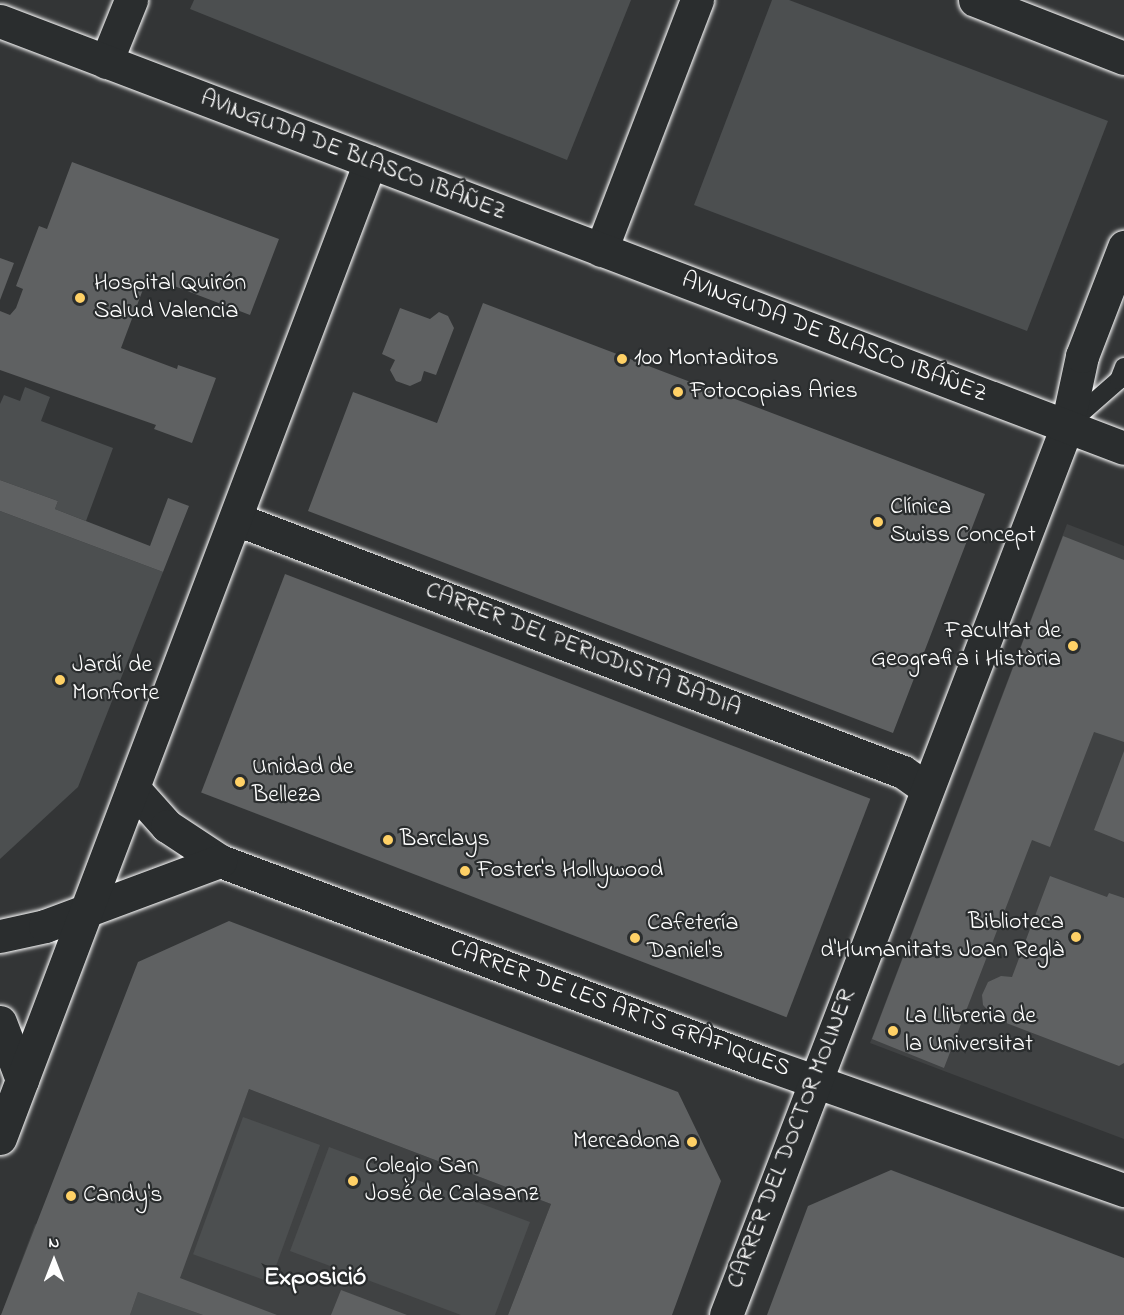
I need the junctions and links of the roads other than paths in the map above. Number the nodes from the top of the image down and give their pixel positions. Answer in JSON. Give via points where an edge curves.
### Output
{"nodes":[{"id":1,"x":131,"y":0,"type":"edge"},
{"id":2,"x":697,"y":0,"type":"edge"},
{"id":3,"x":975,"y":0,"type":"edge"},
{"id":4,"x":0,"y":21,"type":"edge"},
{"id":5,"x":1124,"y":58,"type":"edge"},
{"id":6,"x":106,"y":62,"type":"junction"},
{"id":7,"x":370,"y":162,"type":"junction"},
{"id":8,"x":1124,"y":247,"type":"edge"},
{"id":9,"x":601,"y":250,"type":"junction"},
{"id":10,"x":1124,"y":367,"type":"edge"},
{"id":11,"x":1067,"y":426,"type":"junction"},
{"id":12,"x":1124,"y":448,"type":"edge"},
{"id":13,"x":236,"y":519,"type":"junction"},
{"id":14,"x":133,"y":788,"type":"junction"},
{"id":15,"x":926,"y":788,"type":"junction"},
{"id":16,"x":220,"y":861,"type":"junction"},
{"id":17,"x":90,"y":907,"type":"junction"},
{"id":18,"x":0,"y":936,"type":"edge"},
{"id":19,"x":0,"y":1022,"type":"edge"},
{"id":20,"x":22,"y":1080,"type":"junction"},
{"id":21,"x":815,"y":1080,"type":"junction"},
{"id":22,"x":0,"y":1138,"type":"edge"},
{"id":23,"x":1124,"y":1190,"type":"edge"},
{"id":24,"x":726,"y":1315,"type":"edge"}],
"edges":[{"from":1,"to":6,"type":"street"},
{"from":2,"to":9,"type":"street"},
{"from":3,"to":5,"type":"street"},
{"from":4,"to":6,"type":"street","name":"AVINGUDA DE BLASCO IBÁÑEZ"},
{"from":6,"to":7,"type":"street","name":"AVINGUDA DE BLASCO IBÁÑEZ"},
{"from":7,"to":9,"type":"street","name":"AVINGUDA DE BLASCO IBÁÑEZ"},
{"from":7,"to":13,"type":"street"},
{"from":8,"to":11,"type":"street","via":[[1082,356]]},
{"from":9,"to":11,"type":"street","name":"AVINGUDA DE BLASCO IBÁÑEZ"},
{"from":10,"to":11,"type":"lane","via":[[1119,380]]},
{"from":11,"to":12,"type":"street","name":"AVINGUDA DE BLASCO IBÁÑEZ"},
{"from":11,"to":15,"type":"street","name":"CARRER DEL DOCTOR MOLINER"},
{"from":13,"to":14,"type":"street"},
{"from":13,"to":15,"type":"street","name":"CARRER DEL PERIODISTA BADIA","via":[[896,769]]},
{"from":14,"to":16,"type":"street","name":"CARRER DE LES ARTS GRÀFIQUES","via":[[167,826]]},
{"from":14,"to":17,"type":"street"},
{"from":15,"to":21,"type":"street","name":"CARRER DEL DOCTOR MOLINER"},
{"from":16,"to":17,"type":"street"},
{"from":16,"to":21,"type":"street","name":"CARRER DE LES ARTS GRÀFIQUES"},
{"from":17,"to":18,"type":"street","via":[[45,926]]},
{"from":17,"to":20,"type":"street"},
{"from":19,"to":20,"type":"street"},
{"from":20,"to":22,"type":"street"},
{"from":21,"to":23,"type":"street","name":"CARRER DE LES ARTS GRÀFIQUES"},
{"from":21,"to":24,"type":"street","name":"CARRER DEL DOCTOR MOLINER"}]}
